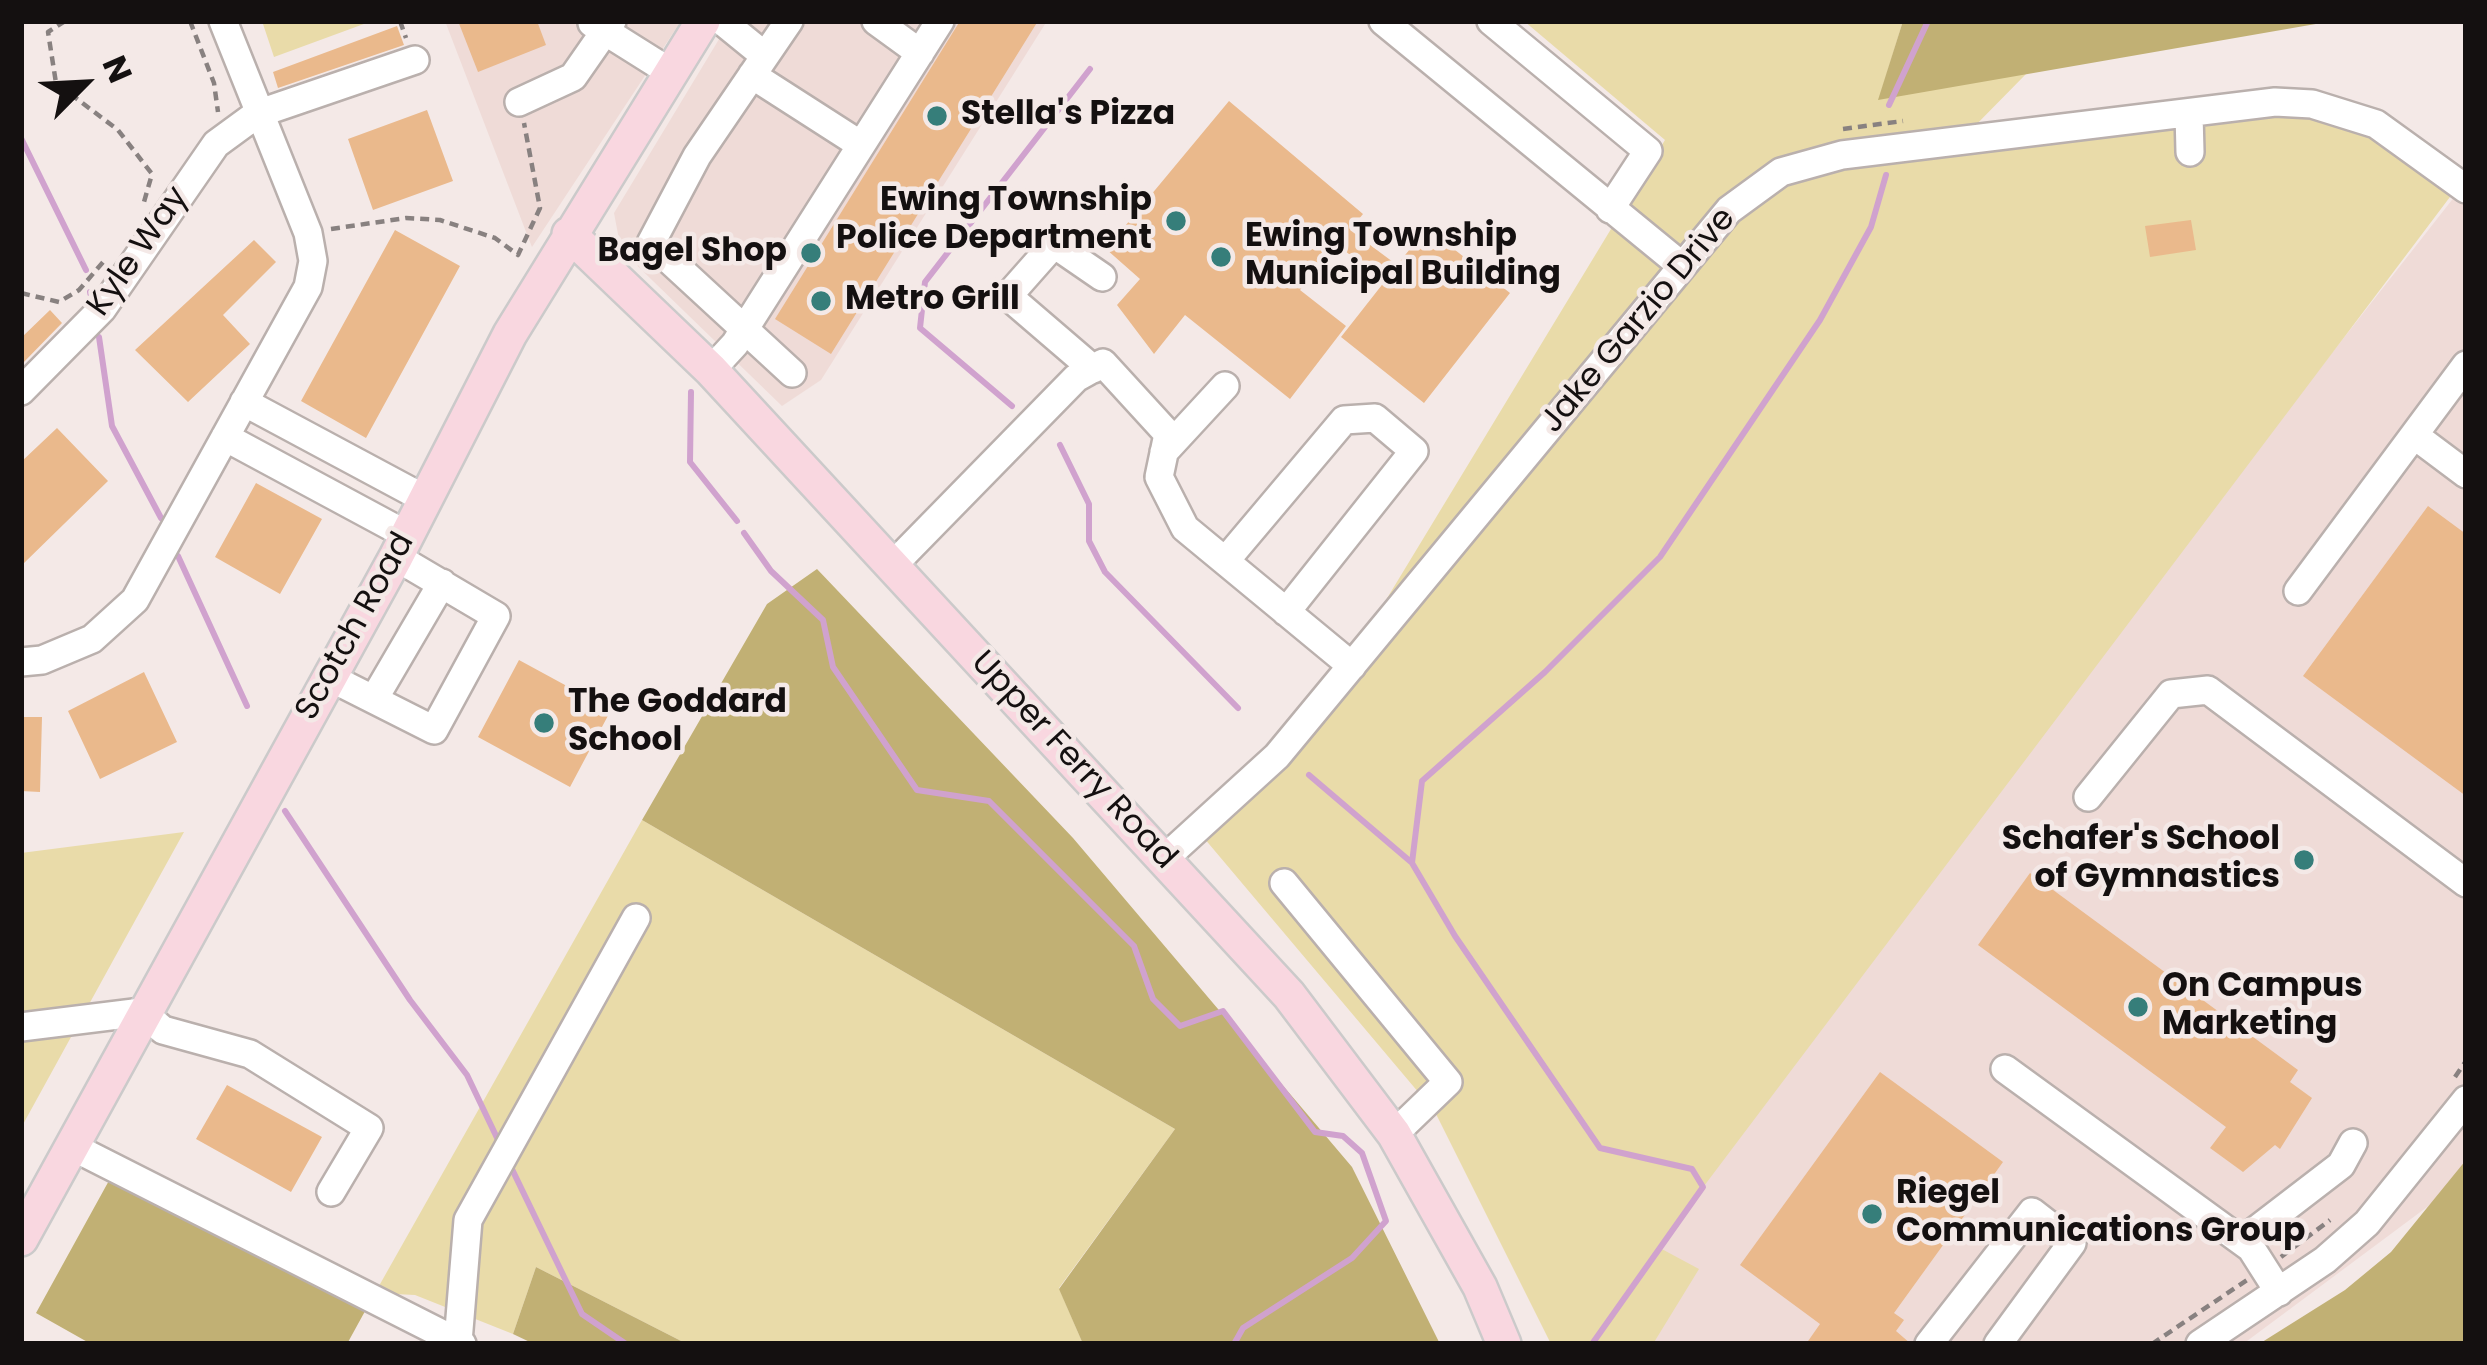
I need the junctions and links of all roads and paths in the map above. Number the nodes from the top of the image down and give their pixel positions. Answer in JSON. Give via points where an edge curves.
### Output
{"nodes":[{"id":1,"x":65,"y":21,"type":"edge"},
{"id":2,"x":190,"y":21,"type":"edge"},
{"id":3,"x":223,"y":21,"type":"edge"},
{"id":4,"x":703,"y":21,"type":"edge"},
{"id":5,"x":722,"y":21,"type":"edge"},
{"id":6,"x":789,"y":21,"type":"edge"},
{"id":7,"x":876,"y":21,"type":"edge"},
{"id":8,"x":940,"y":21,"type":"edge"},
{"id":9,"x":1383,"y":21,"type":"edge"},
{"id":10,"x":1491,"y":21,"type":"edge"},
{"id":11,"x":602,"y":24,"type":"edge"},
{"id":12,"x":920,"y":53,"type":"junction"},
{"id":13,"x":415,"y":60,"type":"dead end"},
{"id":14,"x":759,"y":65,"type":"junction"},
{"id":15,"x":670,"y":72,"type":"junction"},
{"id":16,"x":519,"y":103,"type":"joint"},
{"id":17,"x":2189,"y":113,"type":"junction"},
{"id":18,"x":257,"y":115,"type":"junction"},
{"id":19,"x":1917,"y":119,"type":"dead end"},
{"id":20,"x":2058,"y":129,"type":"junction"},
{"id":21,"x":1831,"y":133,"type":"dead end"},
{"id":22,"x":229,"y":135,"type":"junction"},
{"id":23,"x":860,"y":145,"type":"junction"},
{"id":24,"x":2190,"y":152,"type":"dead end"},
{"id":25,"x":2064,"y":158,"type":"dead end"},
{"id":26,"x":2466,"y":189,"type":"edge"},
{"id":27,"x":1610,"y":209,"type":"junction"},
{"id":28,"x":139,"y":212,"type":"dead end"},
{"id":29,"x":308,"y":232,"type":"junction"},
{"id":30,"x":569,"y":234,"type":"junction"},
{"id":31,"x":110,"y":253,"type":"dead end"},
{"id":32,"x":1682,"y":266,"type":"junction"},
{"id":33,"x":1102,"y":277,"type":"dead end"},
{"id":34,"x":21,"y":293,"type":"edge"},
{"id":35,"x":744,"y":330,"type":"junction"},
{"id":36,"x":2466,"y":365,"type":"edge"},
{"id":37,"x":1093,"y":368,"type":"junction"},
{"id":38,"x":711,"y":370,"type":"junction"},
{"id":39,"x":792,"y":373,"type":"dead end"},
{"id":40,"x":1225,"y":386,"type":"dead end"},
{"id":41,"x":21,"y":391,"type":"edge"},
{"id":42,"x":244,"y":402,"type":"junction"},
{"id":43,"x":2414,"y":435,"type":"junction"},
{"id":44,"x":225,"y":437,"type":"junction"},
{"id":45,"x":1164,"y":452,"type":"junction"},
{"id":46,"x":2465,"y":471,"type":"edge"},
{"id":47,"x":425,"y":500,"type":"junction"},
{"id":48,"x":401,"y":546,"type":"junction"},
{"id":49,"x":1226,"y":560,"type":"junction"},
{"id":50,"x":892,"y":566,"type":"junction"},
{"id":51,"x":442,"y":583,"type":"junction"},
{"id":52,"x":2298,"y":591,"type":"dead end"},
{"id":53,"x":1286,"y":612,"type":"junction"},
{"id":54,"x":21,"y":662,"type":"edge"},
{"id":55,"x":1352,"y":665,"type":"junction"},
{"id":56,"x":329,"y":677,"type":"junction"},
{"id":57,"x":374,"y":699,"type":"junction"},
{"id":58,"x":2088,"y":797,"type":"dead end"},
{"id":59,"x":1164,"y":859,"type":"junction"},
{"id":60,"x":2466,"y":883,"type":"edge"},
{"id":61,"x":1284,"y":884,"type":"dead end"},
{"id":62,"x":636,"y":918,"type":"dead end"},
{"id":63,"x":142,"y":1012,"type":"junction"},
{"id":64,"x":21,"y":1027,"type":"edge"},
{"id":65,"x":2005,"y":1069,"type":"dead end"},
{"id":66,"x":2466,"y":1100,"type":"edge"},
{"id":67,"x":1394,"y":1134,"type":"junction"},
{"id":68,"x":2353,"y":1143,"type":"dead end"},
{"id":69,"x":70,"y":1146,"type":"junction"},
{"id":70,"x":331,"y":1192,"type":"dead end"},
{"id":71,"x":21,"y":1239,"type":"edge"},
{"id":72,"x":2242,"y":1241,"type":"junction"},
{"id":73,"x":2278,"y":1292,"type":"junction"},
{"id":74,"x":460,"y":1343,"type":"edge"},
{"id":75,"x":1504,"y":1344,"type":"edge"},
{"id":76,"x":1929,"y":1344,"type":"edge"},
{"id":77,"x":1998,"y":1344,"type":"edge"},
{"id":78,"x":2200,"y":1344,"type":"edge"}],
"edges":[{"from":1,"to":28,"type":"path","via":[[48,32],[56,82],[118,130],[152,174]]},
{"from":2,"to":22,"type":"path"},
{"from":3,"to":18,"type":"street"},
{"from":4,"to":15,"type":"main road","name":"Scotch Road"},
{"from":5,"to":14,"type":"street"},
{"from":6,"to":14,"type":"street"},
{"from":7,"to":12,"type":"street"},
{"from":8,"to":12,"type":"street"},
{"from":9,"to":27,"type":"street"},
{"from":10,"to":27,"type":"street","via":[[1648,151]]},
{"from":11,"to":15,"type":"street"},
{"from":11,"to":16,"type":"street","via":[[573,77]]},
{"from":12,"to":23,"type":"street"},
{"from":13,"to":18,"type":"street","name":"Kyle Way"},
{"from":14,"to":23,"type":"street"},
{"from":14,"to":35,"type":"street","via":[[651,243]]},
{"from":15,"to":30,"type":"main road","name":"Scotch Road"},
{"from":16,"to":29,"type":"path","via":[[540,208],[518,255],[495,238],[440,220]]},
{"from":17,"to":20,"type":"street","name":"Jake Garzio Drive"},
{"from":17,"to":24,"type":"street"},
{"from":17,"to":26,"type":"street","name":"Jake Garzio Drive","via":[[2275,102],[2357,116]]},
{"from":18,"to":22,"type":"street","name":"Kyle Way"},
{"from":18,"to":29,"type":"street"},
{"from":19,"to":21,"type":"path"},
{"from":20,"to":25,"type":"street"},
{"from":20,"to":32,"type":"street","name":"Jake Garzio Drive","via":[[1812,161],[1753,189]]},
{"from":22,"to":41,"type":"street","name":"Kyle Way","via":[[102,310]]},
{"from":23,"to":35,"type":"street"},
{"from":27,"to":32,"type":"street"},
{"from":29,"to":42,"type":"street","via":[[308,287]]},
{"from":30,"to":38,"type":"main road","name":"Upper Ferry Road"},
{"from":30,"to":47,"type":"main road","name":"Scotch Road"},
{"from":31,"to":34,"type":"path","via":[[59,302]]},
{"from":32,"to":55,"type":"street","name":"Jake Garzio Drive"},
{"from":33,"to":37,"type":"street","via":[[1054,244],[1008,296]]},
{"from":35,"to":38,"type":"street"},
{"from":35,"to":39,"type":"street"},
{"from":36,"to":43,"type":"street"},
{"from":37,"to":45,"type":"street","via":[[1103,363],[1168,434]]},
{"from":37,"to":50,"type":"street"},
{"from":38,"to":50,"type":"main road","name":"Upper Ferry Road"},
{"from":40,"to":45,"type":"street"},
{"from":42,"to":44,"type":"street"},
{"from":42,"to":47,"type":"street"},
{"from":43,"to":46,"type":"street"},
{"from":43,"to":52,"type":"street"},
{"from":44,"to":48,"type":"street"},
{"from":44,"to":54,"type":"street","via":[[135,600],[92,639]]},
{"from":45,"to":49,"type":"street","via":[[1159,476],[1185,528]]},
{"from":47,"to":48,"type":"main road","name":"Scotch Road"},
{"from":48,"to":51,"type":"street"},
{"from":48,"to":56,"type":"main road","name":"Scotch Road"},
{"from":49,"to":53,"type":"street"},
{"from":49,"to":53,"type":"street","via":[[1344,420],[1375,418],[1414,451]]},
{"from":50,"to":59,"type":"main road","name":"Upper Ferry Road"},
{"from":51,"to":57,"type":"street"},
{"from":51,"to":57,"type":"street","via":[[496,616],[434,730]]},
{"from":53,"to":55,"type":"street"},
{"from":55,"to":59,"type":"street","name":"Jake Garzio Drive","via":[[1277,756]]},
{"from":56,"to":57,"type":"street"},
{"from":56,"to":63,"type":"main road","name":"Scotch Road"},
{"from":58,"to":60,"type":"street","via":[[2171,694],[2208,690]]},
{"from":59,"to":67,"type":"main road","name":"Upper Ferry Road","via":[[1289,995]]},
{"from":61,"to":67,"type":"street","via":[[1448,1082]]},
{"from":62,"to":74,"type":"street","via":[[467,1220]]},
{"from":63,"to":64,"type":"street"},
{"from":63,"to":69,"type":"main road","name":"Scotch Road"},
{"from":63,"to":70,"type":"street","via":[[164,1030],[250,1054],[369,1128]]},
{"from":65,"to":72,"type":"street"},
{"from":66,"to":73,"type":"street","via":[[2367,1223]]},
{"from":67,"to":75,"type":"main road","name":"Upper Ferry Road"},
{"from":68,"to":72,"type":"street","via":[[2326,1178]]},
{"from":69,"to":71,"type":"main road","name":"Scotch Road"},
{"from":69,"to":74,"type":"street","via":[[404,1325]]},
{"from":72,"to":73,"type":"street"},
{"from":73,"to":78,"type":"street"},
{"from":76,"to":77,"type":"street","via":[[2032,1212],[2072,1243]]}]}
